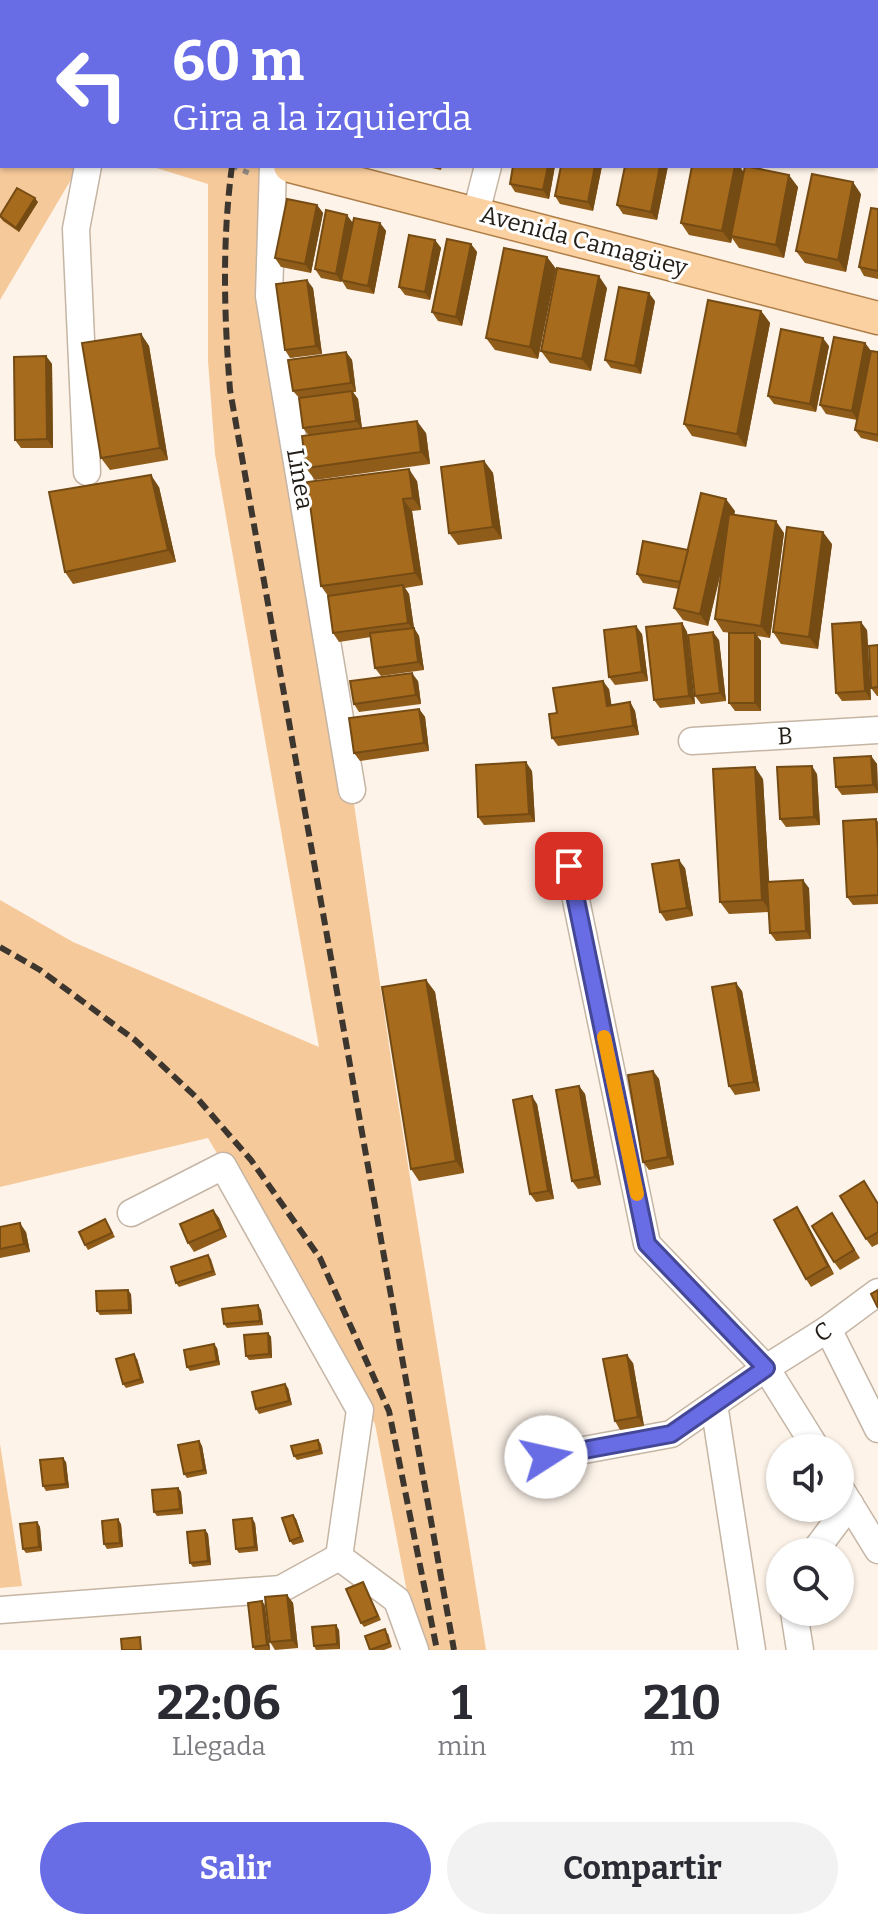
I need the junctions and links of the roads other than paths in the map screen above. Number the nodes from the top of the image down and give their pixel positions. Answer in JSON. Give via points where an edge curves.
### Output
{"nodes":[{"id":1,"x":88,"y":168,"type":"edge"},
{"id":2,"x":273,"y":168,"type":"edge"},
{"id":3,"x":298,"y":168,"type":"edge"},
{"id":4,"x":487,"y":168,"type":"edge"},
{"id":5,"x":476,"y":213,"type":"junction"},
{"id":6,"x":878,"y":318,"type":"edge"},
{"id":7,"x":87,"y":472,"type":"dead end"},
{"id":8,"x":878,"y":730,"type":"edge"},
{"id":9,"x":692,"y":741,"type":"dead end"},
{"id":10,"x":352,"y":790,"type":"dead end"},
{"id":11,"x":569,"y":866,"type":"dead end"},
{"id":12,"x":131,"y":1213,"type":"dead end"},
{"id":13,"x":878,"y":1292,"type":"edge"},
{"id":14,"x":828,"y":1329,"type":"junction"},
{"id":15,"x":766,"y":1368,"type":"junction"},
{"id":16,"x":714,"y":1404,"type":"junction"},
{"id":17,"x":878,"y":1429,"type":"edge"},
{"id":18,"x":807,"y":1434,"type":"edge"},
{"id":19,"x":546,"y":1457,"type":"dead end"},
{"id":20,"x":854,"y":1511,"type":"edge"},
{"id":21,"x":878,"y":1550,"type":"edge"},
{"id":22,"x":339,"y":1557,"type":"junction"},
{"id":23,"x":0,"y":1610,"type":"edge"},
{"id":24,"x":796,"y":1626,"type":"edge"},
{"id":25,"x":415,"y":1650,"type":"edge"},
{"id":26,"x":752,"y":1650,"type":"edge"},
{"id":27,"x":800,"y":1650,"type":"edge"}],
"edges":[{"from":1,"to":7,"type":"street","via":[[76,229]]},
{"from":2,"to":10,"type":"street","name":"Línea","via":[[269,296]]},
{"from":3,"to":5,"type":"main road","name":"Avenida Camagüey"},
{"from":4,"to":5,"type":"street"},
{"from":5,"to":6,"type":"main road","name":"Avenida Camagüey"},
{"from":8,"to":9,"type":"street","name":"B"},
{"from":11,"to":15,"type":"street","via":[[647,1244]]},
{"from":12,"to":22,"type":"street","via":[[223,1166],[360,1410]]},
{"from":13,"to":14,"type":"street","name":"C"},
{"from":14,"to":15,"type":"street","name":"C"},
{"from":14,"to":17,"type":"street"},
{"from":15,"to":16,"type":"street","name":"C"},
{"from":15,"to":18,"type":"street"},
{"from":16,"to":19,"type":"street","name":"C","via":[[671,1434]]},
{"from":16,"to":26,"type":"street"},
{"from":20,"to":21,"type":"street"},
{"from":22,"to":23,"type":"street","via":[[281,1589]]},
{"from":22,"to":25,"type":"street","via":[[397,1600]]},
{"from":24,"to":27,"type":"street"}]}
